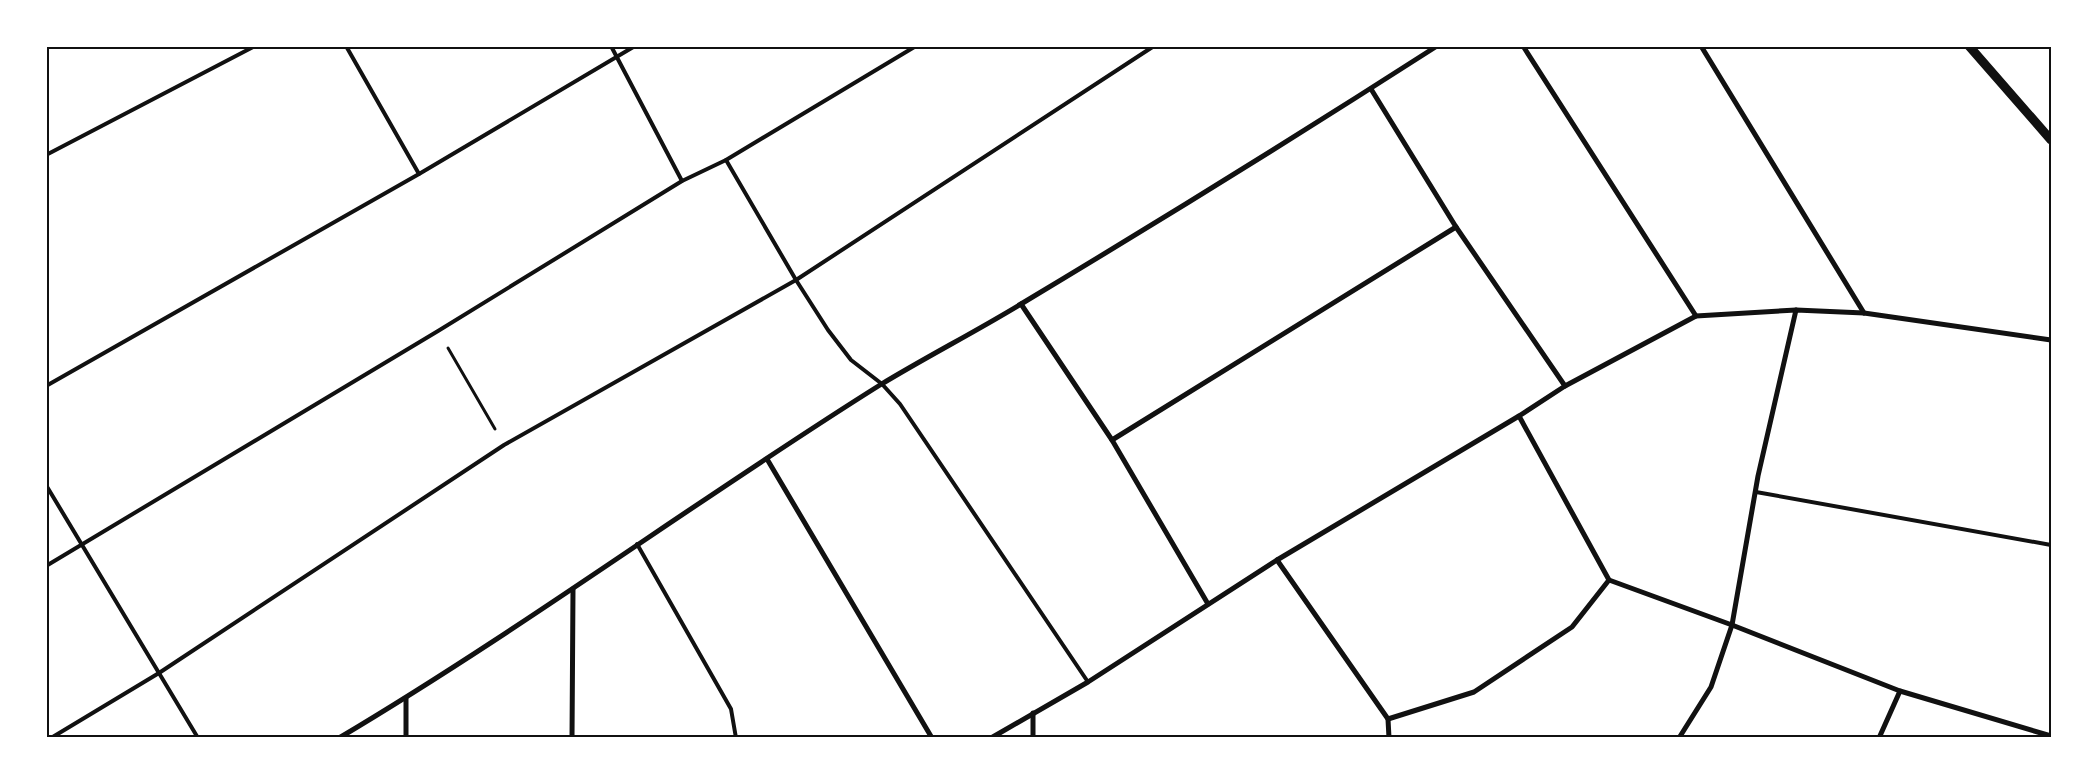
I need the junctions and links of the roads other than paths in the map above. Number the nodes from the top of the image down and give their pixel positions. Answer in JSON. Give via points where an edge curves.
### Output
{"nodes":[{"id":1,"x":255,"y":46,"type":"edge"},
{"id":2,"x":346,"y":46,"type":"edge"},
{"id":3,"x":610,"y":46,"type":"edge"},
{"id":4,"x":635,"y":46,"type":"edge"},
{"id":5,"x":916,"y":46,"type":"edge"},
{"id":6,"x":1154,"y":46,"type":"edge"},
{"id":7,"x":1437,"y":46,"type":"edge"},
{"id":8,"x":1523,"y":46,"type":"edge"},
{"id":9,"x":1701,"y":46,"type":"edge"},
{"id":10,"x":1969,"y":46,"type":"edge"},
{"id":11,"x":1148,"y":48,"type":"edge"},
{"id":12,"x":616,"y":57,"type":"junction"},
{"id":13,"x":1371,"y":89,"type":"junction"},
{"id":14,"x":2051,"y":140,"type":"edge"},
{"id":15,"x":46,"y":155,"type":"edge"},
{"id":16,"x":726,"y":160,"type":"junction"},
{"id":17,"x":419,"y":174,"type":"junction"},
{"id":18,"x":682,"y":181,"type":"junction"},
{"id":19,"x":1456,"y":227,"type":"junction"},
{"id":20,"x":796,"y":280,"type":"junction"},
{"id":21,"x":1021,"y":304,"type":"junction"},
{"id":22,"x":1796,"y":310,"type":"junction"},
{"id":23,"x":1864,"y":313,"type":"junction"},
{"id":24,"x":1696,"y":316,"type":"junction"},
{"id":25,"x":2051,"y":340,"type":"edge"},
{"id":26,"x":882,"y":384,"type":"junction"},
{"id":27,"x":46,"y":386,"type":"edge"},
{"id":28,"x":1566,"y":386,"type":"junction"},
{"id":29,"x":1518,"y":416,"type":"junction"},
{"id":30,"x":1112,"y":440,"type":"junction"},
{"id":31,"x":767,"y":460,"type":"junction"},
{"id":32,"x":46,"y":485,"type":"edge"},
{"id":33,"x":1756,"y":492,"type":"junction"},
{"id":34,"x":637,"y":544,"type":"junction"},
{"id":35,"x":82,"y":545,"type":"junction"},
{"id":36,"x":2051,"y":546,"type":"edge"},
{"id":37,"x":1277,"y":560,"type":"junction"},
{"id":38,"x":46,"y":566,"type":"edge"},
{"id":39,"x":1609,"y":580,"type":"junction"},
{"id":40,"x":573,"y":589,"type":"junction"},
{"id":41,"x":1208,"y":604,"type":"junction"},
{"id":42,"x":1732,"y":625,"type":"junction"},
{"id":43,"x":158,"y":673,"type":"junction"},
{"id":44,"x":1088,"y":682,"type":"junction"},
{"id":45,"x":1900,"y":691,"type":"junction"},
{"id":46,"x":406,"y":698,"type":"junction"},
{"id":47,"x":1033,"y":713,"type":"junction"},
{"id":48,"x":1388,"y":719,"type":"junction"},
{"id":49,"x":2051,"y":737,"type":"edge"},
{"id":50,"x":51,"y":738,"type":"edge"},
{"id":51,"x":198,"y":738,"type":"edge"},
{"id":52,"x":339,"y":738,"type":"edge"},
{"id":53,"x":406,"y":738,"type":"edge"},
{"id":54,"x":572,"y":738,"type":"edge"},
{"id":55,"x":736,"y":738,"type":"edge"},
{"id":56,"x":932,"y":738,"type":"edge"},
{"id":57,"x":991,"y":738,"type":"edge"},
{"id":58,"x":1033,"y":738,"type":"edge"},
{"id":59,"x":1389,"y":738,"type":"edge"},
{"id":60,"x":1679,"y":738,"type":"edge"},
{"id":61,"x":1879,"y":738,"type":"edge"}],
"edges":[{"from":1,"to":15,"type":"lane"},
{"from":2,"to":17,"type":"lane"},
{"from":3,"to":12,"type":"lane"},
{"from":4,"to":12,"type":"lane"},
{"from":5,"to":16,"type":"lane"},
{"from":6,"to":11,"type":"lane"},
{"from":7,"to":13,"type":"street"},
{"from":8,"to":24,"type":"street"},
{"from":9,"to":23,"type":"street"},
{"from":10,"to":14,"type":"street"},
{"from":11,"to":20,"type":"lane"},
{"from":12,"to":17,"type":"lane"},
{"from":12,"to":18,"type":"lane"},
{"from":13,"to":19,"type":"street"},
{"from":13,"to":21,"type":"street"},
{"from":16,"to":18,"type":"lane"},
{"from":16,"to":20,"type":"lane"},
{"from":17,"to":27,"type":"lane"},
{"from":18,"to":35,"type":"lane"},
{"from":19,"to":28,"type":"street"},
{"from":19,"to":30,"type":"street"},
{"from":20,"to":26,"type":"lane","via":[[851,360]]},
{"from":20,"to":43,"type":"lane","via":[[504,445]]},
{"from":21,"to":26,"type":"street"},
{"from":21,"to":30,"type":"street"},
{"from":22,"to":23,"type":"street"},
{"from":22,"to":24,"type":"street"},
{"from":22,"to":33,"type":"street"},
{"from":23,"to":25,"type":"street"},
{"from":24,"to":28,"type":"street"},
{"from":26,"to":31,"type":"street"},
{"from":26,"to":44,"type":"lane","via":[[900,404]]},
{"from":28,"to":29,"type":"street"},
{"from":29,"to":37,"type":"street"},
{"from":29,"to":39,"type":"street"},
{"from":30,"to":41,"type":"street"},
{"from":31,"to":34,"type":"street"},
{"from":31,"to":56,"type":"street"},
{"from":32,"to":35,"type":"lane"},
{"from":33,"to":36,"type":"lane"},
{"from":33,"to":42,"type":"street"},
{"from":34,"to":40,"type":"street"},
{"from":34,"to":55,"type":"lane","via":[[731,709]]},
{"from":35,"to":38,"type":"lane"},
{"from":35,"to":43,"type":"lane"},
{"from":37,"to":41,"type":"street"},
{"from":37,"to":48,"type":"street"},
{"from":39,"to":42,"type":"street"},
{"from":39,"to":48,"type":"street","via":[[1572,626],[1474,692]]},
{"from":40,"to":46,"type":"street"},
{"from":40,"to":54,"type":"street"},
{"from":41,"to":44,"type":"street"},
{"from":42,"to":45,"type":"street"},
{"from":42,"to":60,"type":"street","via":[[1712,687]]},
{"from":43,"to":50,"type":"lane"},
{"from":43,"to":51,"type":"lane"},
{"from":44,"to":47,"type":"street"},
{"from":45,"to":49,"type":"street"},
{"from":45,"to":61,"type":"street"},
{"from":46,"to":52,"type":"street"},
{"from":46,"to":53,"type":"street"},
{"from":47,"to":57,"type":"street"},
{"from":47,"to":58,"type":"street"},
{"from":48,"to":59,"type":"street"}]}
